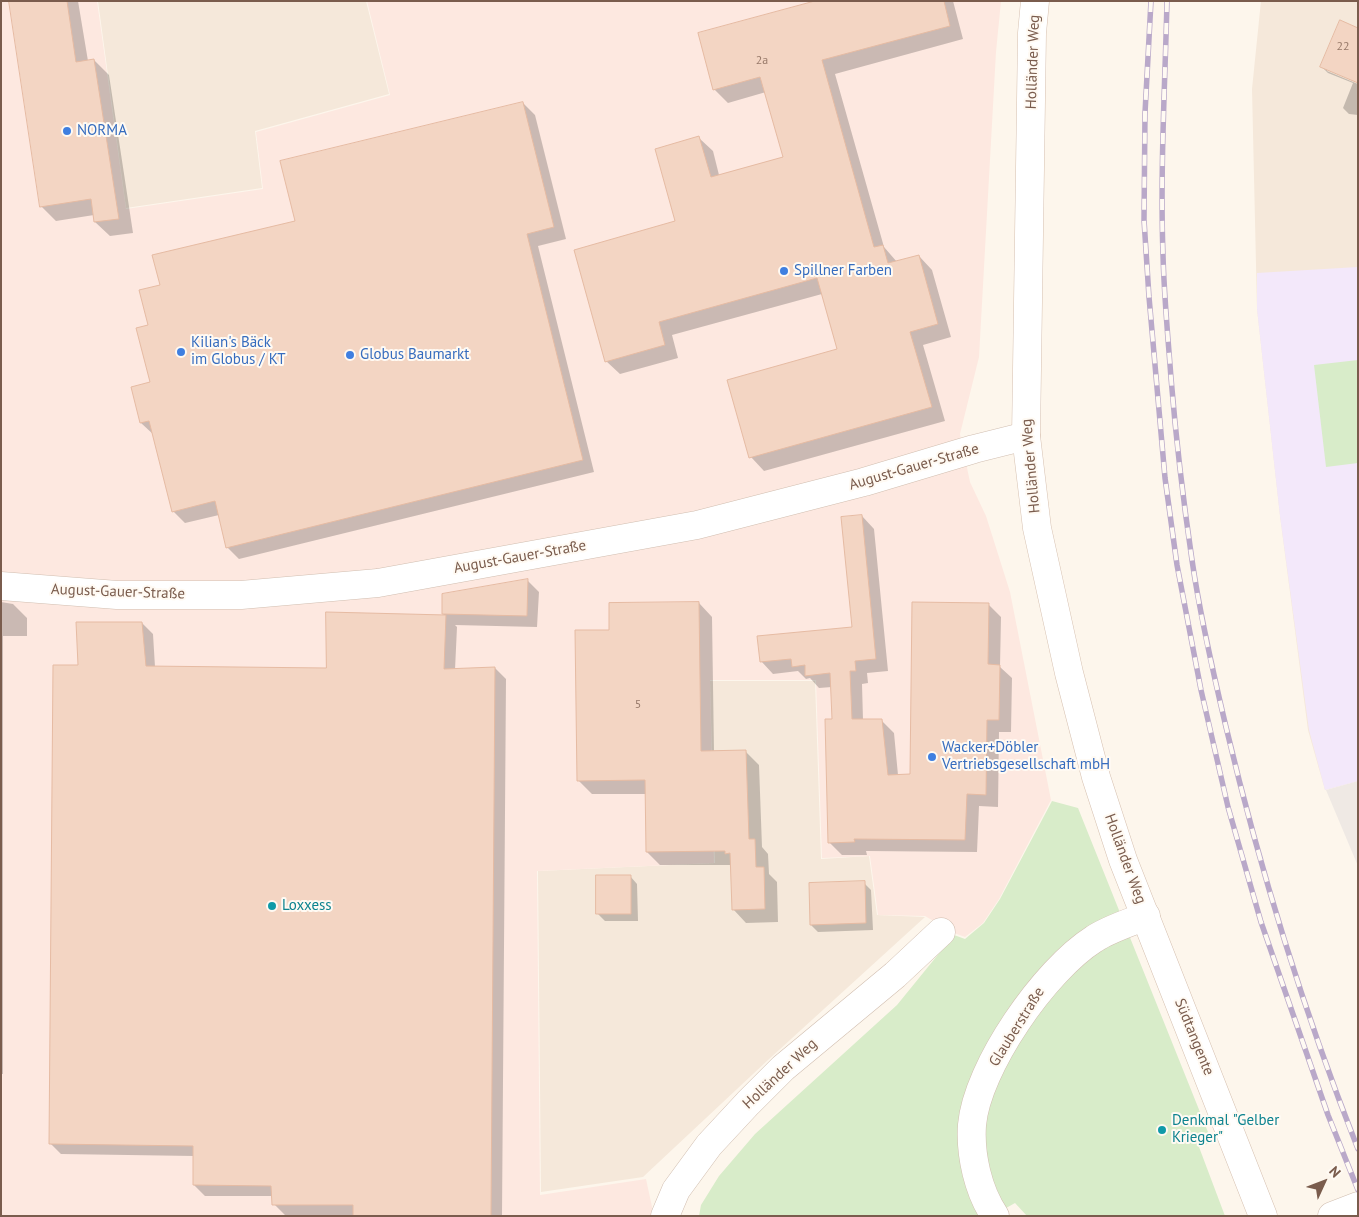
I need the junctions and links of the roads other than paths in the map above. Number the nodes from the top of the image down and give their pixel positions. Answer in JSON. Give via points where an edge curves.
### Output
{"nodes":[{"id":1,"x":1035,"y":1,"type":"edge"},
{"id":2,"x":1026,"y":436,"type":"junction"},
{"id":3,"x":1,"y":586,"type":"edge"},
{"id":4,"x":1146,"y":916,"type":"junction"},
{"id":5,"x":941,"y":932,"type":"dead end"},
{"id":6,"x":1358,"y":1206,"type":"edge"},
{"id":7,"x":665,"y":1216,"type":"edge"},
{"id":8,"x":995,"y":1216,"type":"edge"},
{"id":9,"x":1264,"y":1216,"type":"edge"},
{"id":10,"x":1332,"y":1216,"type":"edge"}],
"edges":[{"from":1,"to":2,"type":"street","name":"Holländer Weg"},
{"from":2,"to":3,"type":"street","name":"August-Gauer-Straße","via":[[697,525],[378,583],[232,595],[117,595]]},
{"from":2,"to":4,"type":"street","name":"Holländer Weg","via":[[1037,528],[1069,673],[1096,777],[1123,860]]},
{"from":4,"to":8,"type":"street","name":"Glauberstraße","via":[[1095,938],[1071,956],[1028,1005],[995,1058],[972,1124],[972,1155],[980,1184]]},
{"from":4,"to":9,"type":"street","name":"Südtangente"},
{"from":5,"to":7,"type":"street","name":"Holländer Weg","via":[[896,975],[783,1068],[748,1103],[709,1145],[676,1190]]},
{"from":6,"to":10,"type":"street"}]}
